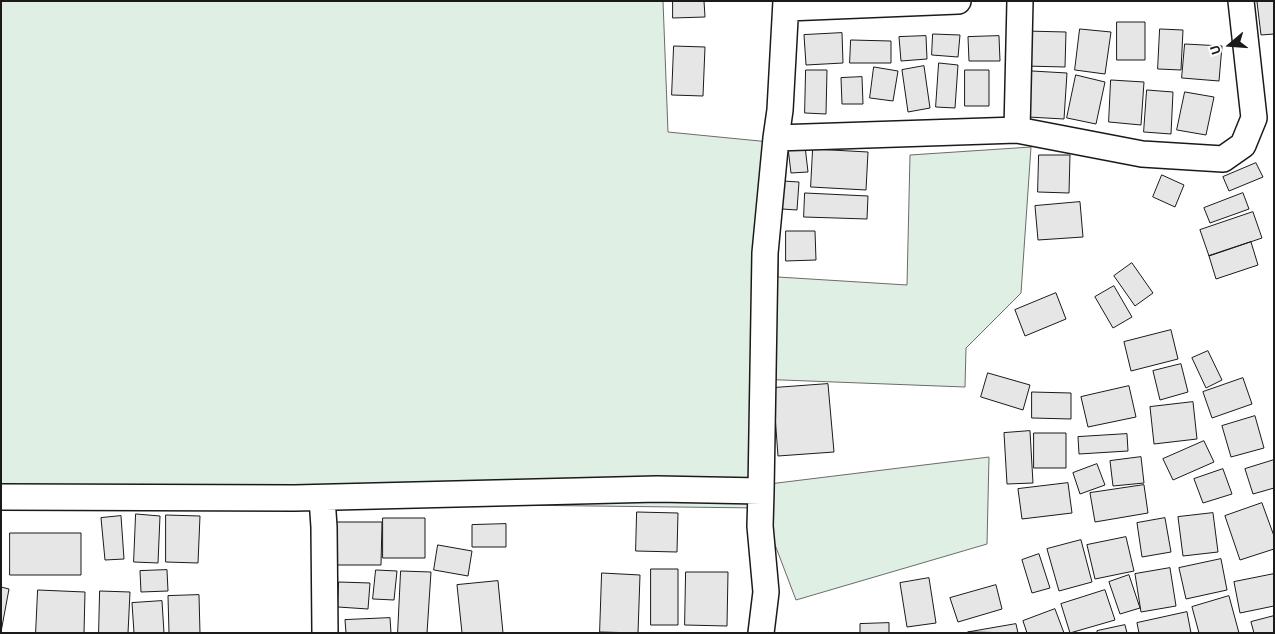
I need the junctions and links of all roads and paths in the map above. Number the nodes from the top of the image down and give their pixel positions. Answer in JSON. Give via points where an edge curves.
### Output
{"nodes":[{"id":1,"x":958,"y":1,"type":"edge"},
{"id":2,"x":1020,"y":1,"type":"edge"},
{"id":3,"x":1241,"y":1,"type":"edge"},
{"id":4,"x":786,"y":5,"type":"edge"},
{"id":5,"x":1017,"y":130,"type":"junction"},
{"id":6,"x":776,"y":138,"type":"junction"},
{"id":7,"x":761,"y":491,"type":"junction"},
{"id":8,"x":1,"y":497,"type":"edge"},
{"id":9,"x":322,"y":498,"type":"junction"},
{"id":10,"x":325,"y":633,"type":"edge"},
{"id":11,"x":761,"y":633,"type":"edge"}],
"edges":[{"from":1,"to":4,"type":"street"},
{"from":2,"to":5,"type":"street"},
{"from":3,"to":5,"type":"street","via":[[1254,118],[1243,145],[1223,159],[1142,154]]},
{"from":4,"to":6,"type":"street"},
{"from":5,"to":6,"type":"street"},
{"from":6,"to":7,"type":"street","via":[[765,253]]},
{"from":7,"to":9,"type":"street","via":[[657,489]]},
{"from":7,"to":11,"type":"street","via":[[760,526],[766,592]]},
{"from":8,"to":9,"type":"street"},
{"from":9,"to":10,"type":"street"}]}
